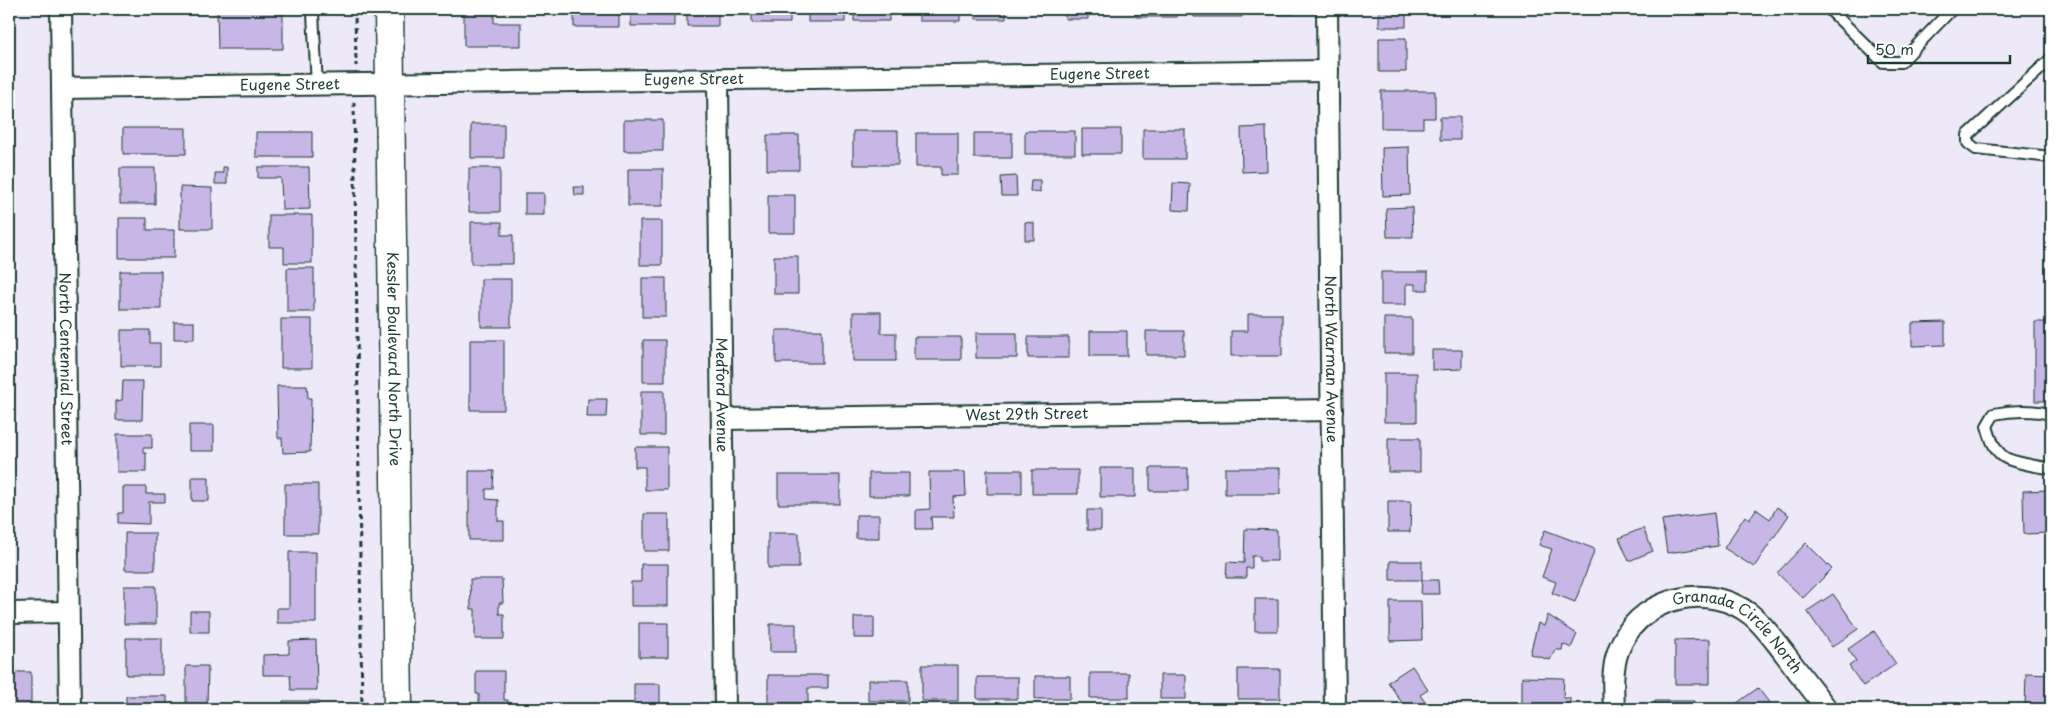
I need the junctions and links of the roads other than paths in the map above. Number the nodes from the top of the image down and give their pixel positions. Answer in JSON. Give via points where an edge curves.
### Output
{"nodes":[{"id":1,"x":61,"y":9,"type":"edge"},
{"id":2,"x":389,"y":9,"type":"edge"},
{"id":3,"x":1326,"y":9,"type":"edge"},
{"id":4,"x":1829,"y":9,"type":"edge"},
{"id":5,"x":1952,"y":9,"type":"edge"},
{"id":6,"x":313,"y":14,"type":"dead end"},
{"id":7,"x":2051,"y":58,"type":"edge"},
{"id":8,"x":1328,"y":71,"type":"junction"},
{"id":9,"x":718,"y":80,"type":"junction"},
{"id":10,"x":390,"y":84,"type":"junction"},
{"id":11,"x":317,"y":85,"type":"junction"},
{"id":12,"x":62,"y":88,"type":"junction"},
{"id":13,"x":2051,"y":157,"type":"edge"},
{"id":14,"x":1332,"y":410,"type":"junction"},
{"id":15,"x":2051,"y":414,"type":"edge"},
{"id":16,"x":722,"y":419,"type":"junction"},
{"id":17,"x":2051,"y":468,"type":"edge"},
{"id":18,"x":68,"y":612,"type":"junction"},
{"id":19,"x":9,"y":613,"type":"edge"},
{"id":20,"x":70,"y":709,"type":"edge"},
{"id":21,"x":398,"y":709,"type":"edge"},
{"id":22,"x":725,"y":709,"type":"edge"},
{"id":23,"x":1335,"y":709,"type":"edge"},
{"id":24,"x":1614,"y":709,"type":"edge"},
{"id":25,"x":1827,"y":709,"type":"edge"}],
"edges":[{"from":1,"to":12,"type":"street","name":"North Centennial Street"},
{"from":2,"to":10,"type":"main road","name":"Kessler Boulevard North Drive"},
{"from":3,"to":8,"type":"street","name":"North Warman Avenue"},
{"from":4,"to":5,"type":"lane","via":[[1882,62],[1901,62]]},
{"from":6,"to":11,"type":"lane"},
{"from":7,"to":13,"type":"lane","via":[[1968,134],[1968,143],[1976,150]]},
{"from":8,"to":9,"type":"street","name":"Eugene Street"},
{"from":8,"to":14,"type":"street","name":"North Warman Avenue"},
{"from":9,"to":10,"type":"street","name":"Eugene Street"},
{"from":9,"to":16,"type":"street","name":"Medford Avenue"},
{"from":10,"to":11,"type":"street","name":"Eugene Street"},
{"from":10,"to":21,"type":"main road","name":"Kessler Boulevard North Drive"},
{"from":11,"to":12,"type":"street","name":"Eugene Street"},
{"from":12,"to":18,"type":"street","name":"North Centennial Street"},
{"from":14,"to":16,"type":"street","name":"West 29th Street"},
{"from":14,"to":23,"type":"street","name":"North Warman Avenue"},
{"from":15,"to":17,"type":"lane","via":[[2009,411],[1994,414],[1987,426],[1991,442],[2004,457]]},
{"from":16,"to":22,"type":"street","name":"Medford Avenue"},
{"from":18,"to":19,"type":"street"},
{"from":18,"to":20,"type":"street","name":"North Centennial Street"},
{"from":24,"to":25,"type":"street","name":"Granada Circle North","via":[[1616,657],[1634,624],[1669,600],[1696,596],[1726,601],[1748,613],[1767,630]]}]}
